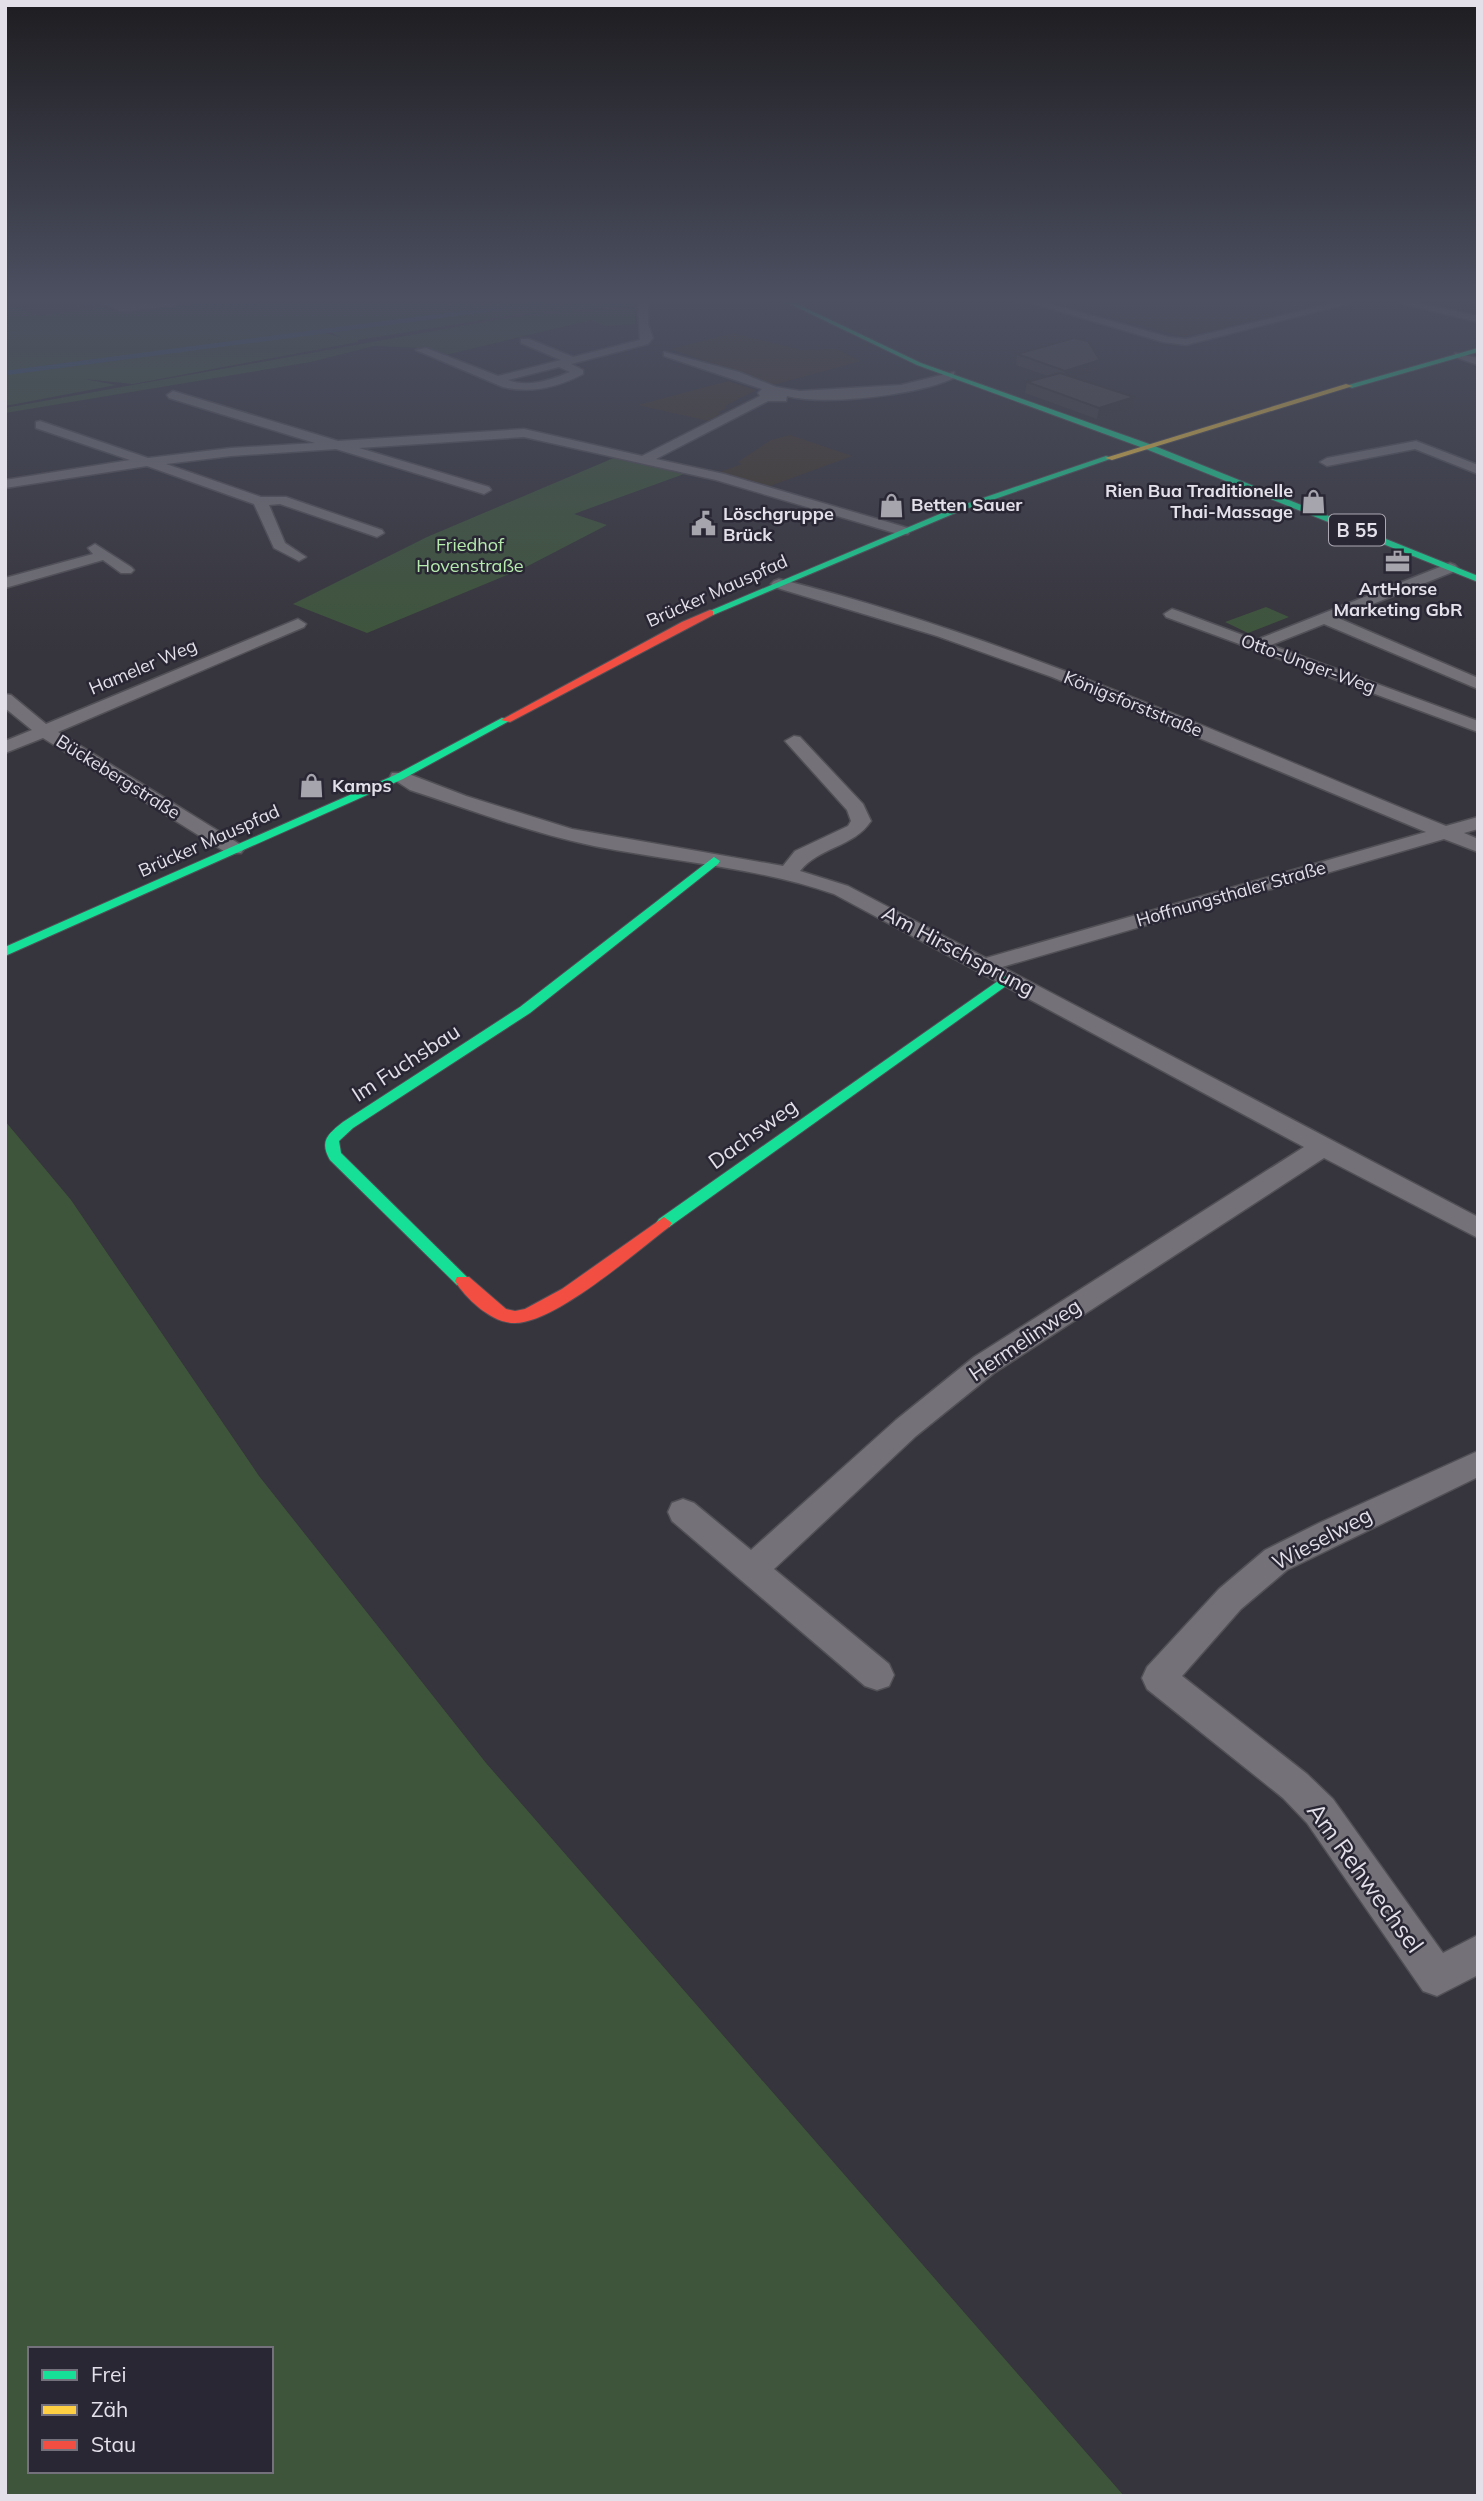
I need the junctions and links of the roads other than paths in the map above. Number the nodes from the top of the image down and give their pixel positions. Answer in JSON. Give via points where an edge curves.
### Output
{"nodes":[{"id":1,"x":252,"y":420,"type":"edge"},
{"id":2,"x":719,"y":420,"type":"edge"},
{"id":3,"x":1074,"y":420,"type":"edge"},
{"id":4,"x":1238,"y":420,"type":"edge"},
{"id":5,"x":40,"y":425,"type":"dead end"},
{"id":6,"x":332,"y":445,"type":"junction"},
{"id":7,"x":1149,"y":447,"type":"junction"},
{"id":8,"x":645,"y":459,"type":"junction"},
{"id":9,"x":147,"y":462,"type":"junction"},
{"id":10,"x":1326,"y":462,"type":"dead end"},
{"id":11,"x":1478,"y":470,"type":"edge"},
{"id":12,"x":5,"y":484,"type":"edge"},
{"id":13,"x":449,"y":497,"type":"dead end"},
{"id":14,"x":260,"y":501,"type":"junction"},
{"id":15,"x":902,"y":531,"type":"junction"},
{"id":16,"x":377,"y":533,"type":"dead end"},
{"id":17,"x":299,"y":557,"type":"dead end"},
{"id":18,"x":1450,"y":568,"type":"junction"},
{"id":19,"x":126,"y":570,"type":"dead end"},
{"id":20,"x":1478,"y":579,"type":"edge"},
{"id":21,"x":5,"y":583,"type":"edge"},
{"id":22,"x":779,"y":584,"type":"junction"},
{"id":23,"x":1172,"y":614,"type":"dead end"},
{"id":24,"x":1323,"y":618,"type":"junction"},
{"id":25,"x":298,"y":624,"type":"dead end"},
{"id":26,"x":1256,"y":645,"type":"junction"},
{"id":27,"x":1478,"y":684,"type":"edge"},
{"id":28,"x":5,"y":699,"type":"edge"},
{"id":29,"x":1467,"y":705,"type":"dead end"},
{"id":30,"x":1444,"y":714,"type":"junction"},
{"id":31,"x":1478,"y":727,"type":"edge"},
{"id":32,"x":45,"y":732,"type":"junction"},
{"id":33,"x":794,"y":741,"type":"dead end"},
{"id":34,"x":5,"y":748,"type":"edge"},
{"id":35,"x":399,"y":777,"type":"junction"},
{"id":36,"x":1478,"y":823,"type":"edge"},
{"id":37,"x":1445,"y":833,"type":"junction"},
{"id":38,"x":1478,"y":846,"type":"edge"},
{"id":39,"x":234,"y":849,"type":"junction"},
{"id":40,"x":714,"y":861,"type":"junction"},
{"id":41,"x":788,"y":873,"type":"junction"},
{"id":42,"x":5,"y":952,"type":"edge"},
{"id":43,"x":985,"y":965,"type":"junction"},
{"id":44,"x":1008,"y":978,"type":"junction"},
{"id":45,"x":1324,"y":1146,"type":"junction"},
{"id":46,"x":1478,"y":1228,"type":"edge"},
{"id":47,"x":519,"y":1318,"type":"joint"},
{"id":48,"x":1478,"y":1463,"type":"edge"},
{"id":49,"x":683,"y":1512,"type":"dead end"},
{"id":50,"x":752,"y":1569,"type":"junction"},
{"id":51,"x":877,"y":1675,"type":"dead end"},
{"id":52,"x":1159,"y":1678,"type":"joint"},
{"id":53,"x":1478,"y":1954,"type":"edge"}],
"edges":[{"from":1,"to":6,"type":"street"},
{"from":2,"to":8,"type":"street"},
{"from":3,"to":7,"type":"main road","number":"B 55"},
{"from":4,"to":7,"type":"main road","name":"Brücker Mauspfad"},
{"from":5,"to":9,"type":"street"},
{"from":6,"to":8,"type":"street","via":[[524,433]]},
{"from":6,"to":9,"type":"street"},
{"from":6,"to":13,"type":"street","via":[[477,488]]},
{"from":7,"to":15,"type":"main road","name":"Brücker Mauspfad","via":[[1016,486]]},
{"from":7,"to":18,"type":"main road","number":"B 55"},
{"from":8,"to":15,"type":"street"},
{"from":9,"to":12,"type":"street"},
{"from":9,"to":14,"type":"street"},
{"from":10,"to":11,"type":"street","via":[[1416,444]]},
{"from":14,"to":16,"type":"street","via":[[281,500]]},
{"from":14,"to":17,"type":"street","via":[[279,545]]},
{"from":15,"to":22,"type":"main road","name":"Brücker Mauspfad"},
{"from":18,"to":20,"type":"main road","number":"B 55"},
{"from":18,"to":24,"type":"street"},
{"from":19,"to":21,"type":"street","via":[[100,551]]},
{"from":22,"to":35,"type":"main road","name":"Brücker Mauspfad","via":[[676,628]]},
{"from":22,"to":37,"type":"street","name":"Königsforststraße","via":[[999,651]]},
{"from":23,"to":26,"type":"street","name":"Otto-Unger-Weg"},
{"from":24,"to":26,"type":"street"},
{"from":24,"to":27,"type":"street"},
{"from":25,"to":32,"type":"street","name":"Hameler Weg"},
{"from":26,"to":30,"type":"street","name":"Otto-Unger-Weg"},
{"from":28,"to":32,"type":"street","name":"Bückebergstraße"},
{"from":29,"to":30,"type":"street"},
{"from":30,"to":31,"type":"street","name":"Otto-Unger-Weg"},
{"from":32,"to":34,"type":"street","name":"Hameler Weg"},
{"from":32,"to":39,"type":"street","name":"Bückebergstraße"},
{"from":33,"to":41,"type":"street","via":[[856,808],[861,821],[855,830],[802,855]]},
{"from":35,"to":39,"type":"main road","name":"Brücker Mauspfad"},
{"from":35,"to":40,"type":"street","name":"Am Hirschsprung","via":[[551,829]]},
{"from":36,"to":37,"type":"street","name":"Hoffnungsthaler Straße"},
{"from":37,"to":38,"type":"street","name":"Königsforststraße"},
{"from":37,"to":43,"type":"street","name":"Hoffnungsthaler Straße"},
{"from":39,"to":42,"type":"main road","name":"Brücker Mauspfad"},
{"from":40,"to":41,"type":"street","name":"Am Hirschsprung"},
{"from":40,"to":47,"type":"main road","name":"Im Fuchsbau","via":[[525,1010],[332,1139],[335,1156],[487,1304],[505,1317]]},
{"from":41,"to":43,"type":"street","name":"Am Hirschsprung","via":[[841,890]]},
{"from":43,"to":44,"type":"street","name":"Am Hirschsprung"},
{"from":44,"to":45,"type":"street","name":"Am Hirschsprung"},
{"from":44,"to":47,"type":"main road","name":"Dachsweg","via":[[550,1304]]},
{"from":45,"to":46,"type":"street","name":"Am Hirschsprung"},
{"from":45,"to":50,"type":"street","name":"Hermelinweg","via":[[984,1365],[906,1428]]},
{"from":48,"to":52,"type":"street","name":"Wieselweg","via":[[1276,1560],[1230,1599]]},
{"from":49,"to":50,"type":"street"},
{"from":50,"to":51,"type":"street"},
{"from":52,"to":53,"type":"street","name":"Am Rehwechsel","via":[[1320,1811],[1437,1977]]}]}
